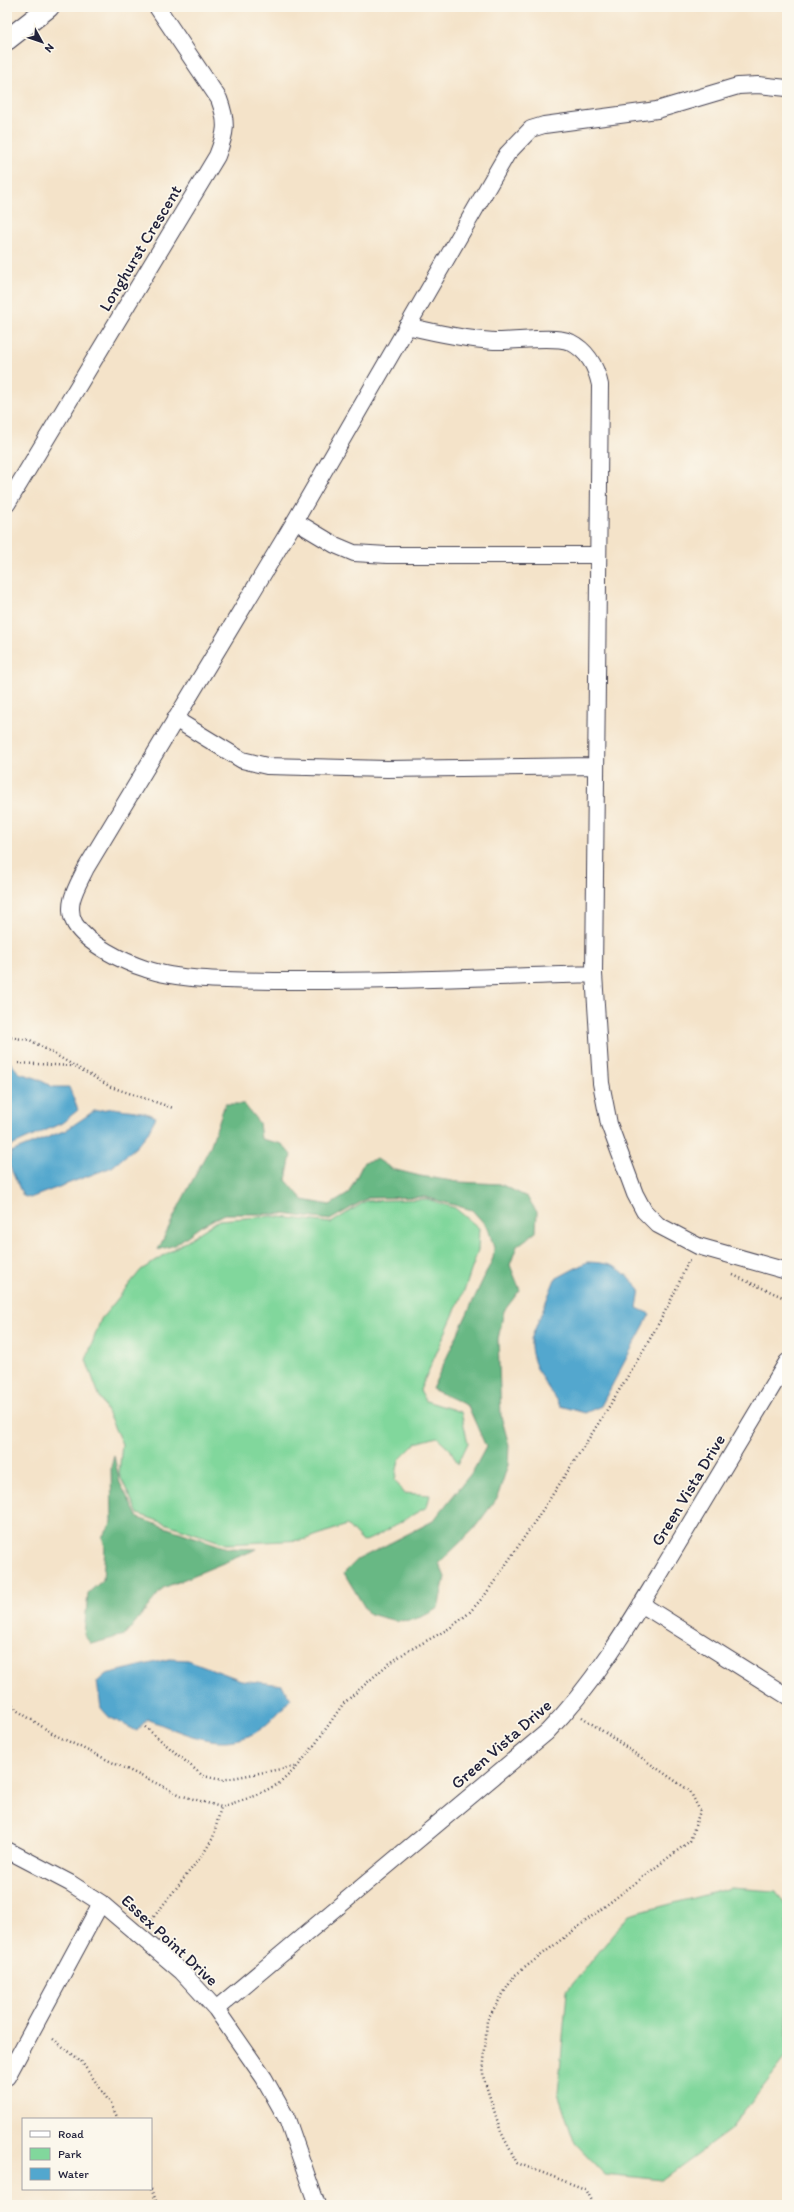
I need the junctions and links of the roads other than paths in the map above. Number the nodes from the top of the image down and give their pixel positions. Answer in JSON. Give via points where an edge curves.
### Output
{"nodes":[{"id":1,"x":49,"y":7,"type":"edge"},
{"id":2,"x":157,"y":7,"type":"edge"},
{"id":3,"x":7,"y":40,"type":"edge"},
{"id":4,"x":787,"y":88,"type":"edge"},
{"id":5,"x":407,"y":326,"type":"junction"},
{"id":6,"x":7,"y":504,"type":"edge"},
{"id":7,"x":295,"y":521,"type":"junction"},
{"id":8,"x":598,"y":555,"type":"junction"},
{"id":9,"x":175,"y":720,"type":"junction"},
{"id":10,"x":596,"y":766,"type":"junction"},
{"id":11,"x":594,"y":974,"type":"junction"},
{"id":12,"x":787,"y":1271,"type":"edge"},
{"id":13,"x":787,"y":1362,"type":"edge"},
{"id":14,"x":641,"y":1604,"type":"junction"},
{"id":15,"x":787,"y":1696,"type":"edge"},
{"id":16,"x":7,"y":1850,"type":"edge"},
{"id":17,"x":101,"y":1903,"type":"junction"},
{"id":18,"x":216,"y":2009,"type":"junction"},
{"id":19,"x":7,"y":2077,"type":"edge"},
{"id":20,"x":317,"y":2205,"type":"edge"}],
"edges":[{"from":1,"to":3,"type":"street"},
{"from":2,"to":6,"type":"street","name":"Longhurst Crescent","via":[[219,99],[225,116],[225,135],[217,156]]},
{"from":4,"to":5,"type":"street","via":[[738,86],[657,110],[544,125],[531,129],[507,154]]},
{"from":5,"to":7,"type":"street"},
{"from":5,"to":8,"type":"street","via":[[462,339],[568,341],[590,358],[600,385]]},
{"from":7,"to":8,"type":"street","via":[[335,545],[354,553]]},
{"from":7,"to":9,"type":"street"},
{"from":8,"to":10,"type":"street"},
{"from":9,"to":10,"type":"street","via":[[242,760],[267,766],[387,769]]},
{"from":9,"to":11,"type":"street","via":[[86,868],[73,895],[71,911],[75,924],[84,935],[102,948],[146,969],[226,980],[327,981]]},
{"from":10,"to":11,"type":"street"},
{"from":11,"to":12,"type":"street","via":[[601,1083],[609,1124],[635,1194],[644,1211],[658,1225],[698,1246]]},
{"from":13,"to":14,"type":"street","name":"Green Vista Drive"},
{"from":14,"to":15,"type":"street"},
{"from":14,"to":18,"type":"street","name":"Green Vista Drive","via":[[605,1661],[570,1708],[547,1732]]},
{"from":16,"to":17,"type":"street","name":"Essex Point Drive","via":[[70,1882]]},
{"from":17,"to":18,"type":"street","name":"Essex Point Drive","via":[[182,1972]]},
{"from":17,"to":19,"type":"street"},
{"from":18,"to":20,"type":"street","name":"Essex Point Drive","via":[[264,2078],[287,2119]]}]}
